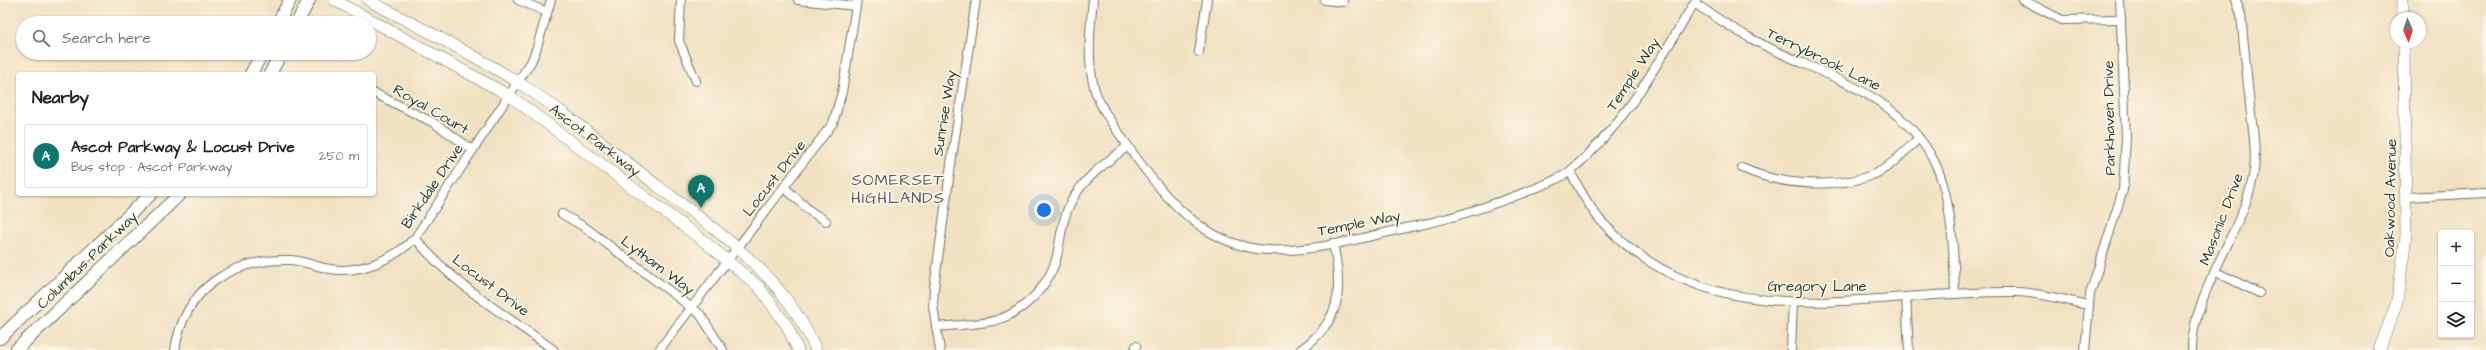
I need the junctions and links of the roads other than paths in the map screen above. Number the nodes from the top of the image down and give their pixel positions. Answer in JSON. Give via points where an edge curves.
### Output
{"nodes":[{"id":1,"x":290,"y":0,"type":"edge"},
{"id":2,"x":309,"y":0,"type":"edge"},
{"id":3,"x":334,"y":0,"type":"edge"},
{"id":4,"x":368,"y":0,"type":"edge"},
{"id":5,"x":518,"y":0,"type":"edge"},
{"id":6,"x":551,"y":0,"type":"edge"},
{"id":7,"x":680,"y":0,"type":"edge"},
{"id":8,"x":798,"y":0,"type":"edge"},
{"id":9,"x":976,"y":0,"type":"edge"},
{"id":10,"x":1093,"y":0,"type":"edge"},
{"id":11,"x":1207,"y":0,"type":"edge"},
{"id":12,"x":1325,"y":0,"type":"edge"},
{"id":13,"x":2023,"y":0,"type":"edge"},
{"id":14,"x":2120,"y":0,"type":"edge"},
{"id":15,"x":2236,"y":0,"type":"edge"},
{"id":16,"x":2403,"y":0,"type":"edge"},
{"id":17,"x":1695,"y":1,"type":"edge"},
{"id":18,"x":1343,"y":2,"type":"dead end"},
{"id":19,"x":857,"y":3,"type":"edge"},
{"id":20,"x":547,"y":12,"type":"junction"},
{"id":21,"x":2403,"y":12,"type":"edge"},
{"id":22,"x":282,"y":16,"type":"edge"},
{"id":23,"x":301,"y":16,"type":"edge"},
{"id":24,"x":363,"y":16,"type":"edge"},
{"id":25,"x":2121,"y":19,"type":"junction"},
{"id":26,"x":376,"y":23,"type":"edge"},
{"id":27,"x":2404,"y":48,"type":"edge"},
{"id":28,"x":1199,"y":52,"type":"dead end"},
{"id":29,"x":258,"y":60,"type":"edge"},
{"id":30,"x":277,"y":60,"type":"edge"},
{"id":31,"x":252,"y":72,"type":"edge"},
{"id":32,"x":271,"y":72,"type":"edge"},
{"id":33,"x":696,"y":81,"type":"dead end"},
{"id":34,"x":518,"y":83,"type":"junction"},
{"id":35,"x":376,"y":94,"type":"edge"},
{"id":36,"x":510,"y":96,"type":"junction"},
{"id":37,"x":1919,"y":138,"type":"junction"},
{"id":38,"x":1128,"y":146,"type":"junction"},
{"id":39,"x":473,"y":150,"type":"junction"},
{"id":40,"x":1742,"y":168,"type":"dead end"},
{"id":41,"x":1570,"y":172,"type":"junction"},
{"id":42,"x":785,"y":188,"type":"junction"},
{"id":43,"x":2486,"y":193,"type":"edge"},
{"id":44,"x":149,"y":196,"type":"edge"},
{"id":45,"x":178,"y":196,"type":"edge"},
{"id":46,"x":2407,"y":197,"type":"junction"},
{"id":47,"x":562,"y":214,"type":"dead end"},
{"id":48,"x":826,"y":221,"type":"dead end"},
{"id":49,"x":415,"y":238,"type":"junction"},
{"id":50,"x":1333,"y":243,"type":"junction"},
{"id":51,"x":738,"y":247,"type":"junction"},
{"id":52,"x":728,"y":260,"type":"junction"},
{"id":53,"x":2216,"y":272,"type":"junction"},
{"id":54,"x":2259,"y":293,"type":"dead end"},
{"id":55,"x":1955,"y":294,"type":"junction"},
{"id":56,"x":1906,"y":297,"type":"junction"},
{"id":57,"x":1793,"y":302,"type":"junction"},
{"id":58,"x":2088,"y":305,"type":"junction"},
{"id":59,"x":691,"y":308,"type":"junction"},
{"id":60,"x":936,"y":327,"type":"junction"},
{"id":61,"x":0,"y":338,"type":"edge"},
{"id":62,"x":16,"y":350,"type":"edge"},
{"id":63,"x":175,"y":350,"type":"edge"},
{"id":64,"x":554,"y":350,"type":"edge"},
{"id":65,"x":659,"y":350,"type":"edge"},
{"id":66,"x":723,"y":350,"type":"edge"},
{"id":67,"x":798,"y":350,"type":"edge"},
{"id":68,"x":816,"y":350,"type":"edge"},
{"id":69,"x":940,"y":350,"type":"edge"},
{"id":70,"x":1300,"y":350,"type":"edge"},
{"id":71,"x":1791,"y":350,"type":"edge"},
{"id":72,"x":1910,"y":350,"type":"edge"},
{"id":73,"x":2085,"y":350,"type":"edge"},
{"id":74,"x":2192,"y":350,"type":"edge"},
{"id":75,"x":2379,"y":350,"type":"edge"}],
"edges":[{"from":1,"to":22,"type":"main road"},
{"from":2,"to":23,"type":"main road"},
{"from":3,"to":24,"type":"main road","name":"Ascot Parkway"},
{"from":4,"to":34,"type":"main road","name":"Ascot Parkway"},
{"from":5,"to":20,"type":"street"},
{"from":6,"to":20,"type":"street","name":"Birkdale Drive"},
{"from":7,"to":33,"type":"street","via":[[680,41]]},
{"from":8,"to":19,"type":"street"},
{"from":9,"to":60,"type":"street","name":"Sunrise Way","via":[[934,288]]},
{"from":10,"to":38,"type":"street","name":"Temple Way","via":[[1090,59],[1094,87],[1104,111]]},
{"from":11,"to":28,"type":"street"},
{"from":12,"to":18,"type":"street"},
{"from":13,"to":25,"type":"street","via":[[2062,20]]},
{"from":14,"to":25,"type":"street","name":"Parkhaven Drive"},
{"from":15,"to":53,"type":"street","name":"Masonic Drive","via":[[2242,23],[2254,141],[2254,170],[2245,203]]},
{"from":16,"to":21,"type":"main road"},
{"from":17,"to":37,"type":"street","name":"Terrybrook Lane","via":[[1751,39],[1863,91],[1892,111]]},
{"from":17,"to":41,"type":"street","name":"Temple Way","via":[[1621,118]]},
{"from":19,"to":42,"type":"street","name":"Locust Drive","via":[[842,92],[833,123]]},
{"from":20,"to":34,"type":"street","name":"Birkdale Drive","via":[[536,50]]},
{"from":25,"to":58,"type":"street","name":"Parkhaven Drive","via":[[2126,137],[2124,190]]},
{"from":26,"to":36,"type":"main road","name":"Ascot Parkway"},
{"from":27,"to":46,"type":"main road","name":"Oakwood Avenue"},
{"from":29,"to":31,"type":"main road"},
{"from":30,"to":32,"type":"main road"},
{"from":34,"to":36,"type":"street","name":"Birkdale Drive"},
{"from":34,"to":51,"type":"main road","name":"Ascot Parkway","via":[[570,118]]},
{"from":35,"to":39,"type":"street","name":"Royal Court","via":[[434,123]]},
{"from":36,"to":39,"type":"street","name":"Birkdale Drive"},
{"from":36,"to":52,"type":"main road","name":"Ascot Parkway"},
{"from":37,"to":40,"type":"street","via":[[1878,172],[1848,183],[1786,180],[1757,175]]},
{"from":37,"to":55,"type":"street","name":"Terrybrook Lane","via":[[1935,164],[1943,189],[1951,236]]},
{"from":38,"to":50,"type":"street","name":"Temple Way","via":[[1160,191],[1183,213],[1202,227],[1237,245],[1276,250]]},
{"from":38,"to":60,"type":"street","via":[[1093,172],[1072,200],[1052,269],[1044,285],[1024,306],[1010,315],[995,320]]},
{"from":39,"to":49,"type":"street","name":"Birkdale Drive"},
{"from":41,"to":50,"type":"street","name":"Temple Way","via":[[1507,200],[1467,213]]},
{"from":41,"to":57,"type":"street","name":"Gregory Lane","via":[[1602,222],[1657,267],[1684,280],[1740,297]]},
{"from":42,"to":48,"type":"street","via":[[810,211]]},
{"from":42,"to":51,"type":"street","name":"Locust Drive"},
{"from":43,"to":46,"type":"street"},
{"from":44,"to":61,"type":"main road","name":"Columbus Parkway"},
{"from":45,"to":62,"type":"main road","name":"Columbus Parkway"},
{"from":46,"to":75,"type":"main road","name":"Oakwood Avenue","via":[[2404,265],[2397,302]]},
{"from":47,"to":59,"type":"street","name":"Lytham Way","via":[[586,228]]},
{"from":49,"to":63,"type":"street","name":"Birkdale Drive","via":[[394,255],[357,268],[332,269],[293,260],[243,265],[223,274],[192,303],[177,334]]},
{"from":49,"to":64,"type":"street","name":"Locust Drive","via":[[429,255],[457,279]]},
{"from":50,"to":70,"type":"street","via":[[1339,291],[1334,314],[1326,328]]},
{"from":51,"to":52,"type":"street","name":"Locust Drive"},
{"from":51,"to":68,"type":"main road","name":"Ascot Parkway","via":[[780,290],[802,321]]},
{"from":52,"to":59,"type":"street","name":"Locust Drive"},
{"from":52,"to":67,"type":"main road","name":"Ascot Parkway","via":[[759,287],[787,326]]},
{"from":53,"to":54,"type":"street"},
{"from":53,"to":74,"type":"street","name":"Masonic Drive","via":[[2193,332]]},
{"from":55,"to":56,"type":"street","name":"Gregory Lane"},
{"from":55,"to":58,"type":"street","name":"Gregory Lane","via":[[2036,294]]},
{"from":56,"to":57,"type":"street","name":"Gregory Lane"},
{"from":56,"to":72,"type":"street"},
{"from":57,"to":71,"type":"street"},
{"from":58,"to":73,"type":"street","name":"Parkhaven Drive"},
{"from":59,"to":65,"type":"street","name":"Locust Drive"},
{"from":59,"to":66,"type":"street","name":"Lytham Way","via":[[705,319]]},
{"from":60,"to":69,"type":"street","name":"Sunrise Way"}]}
